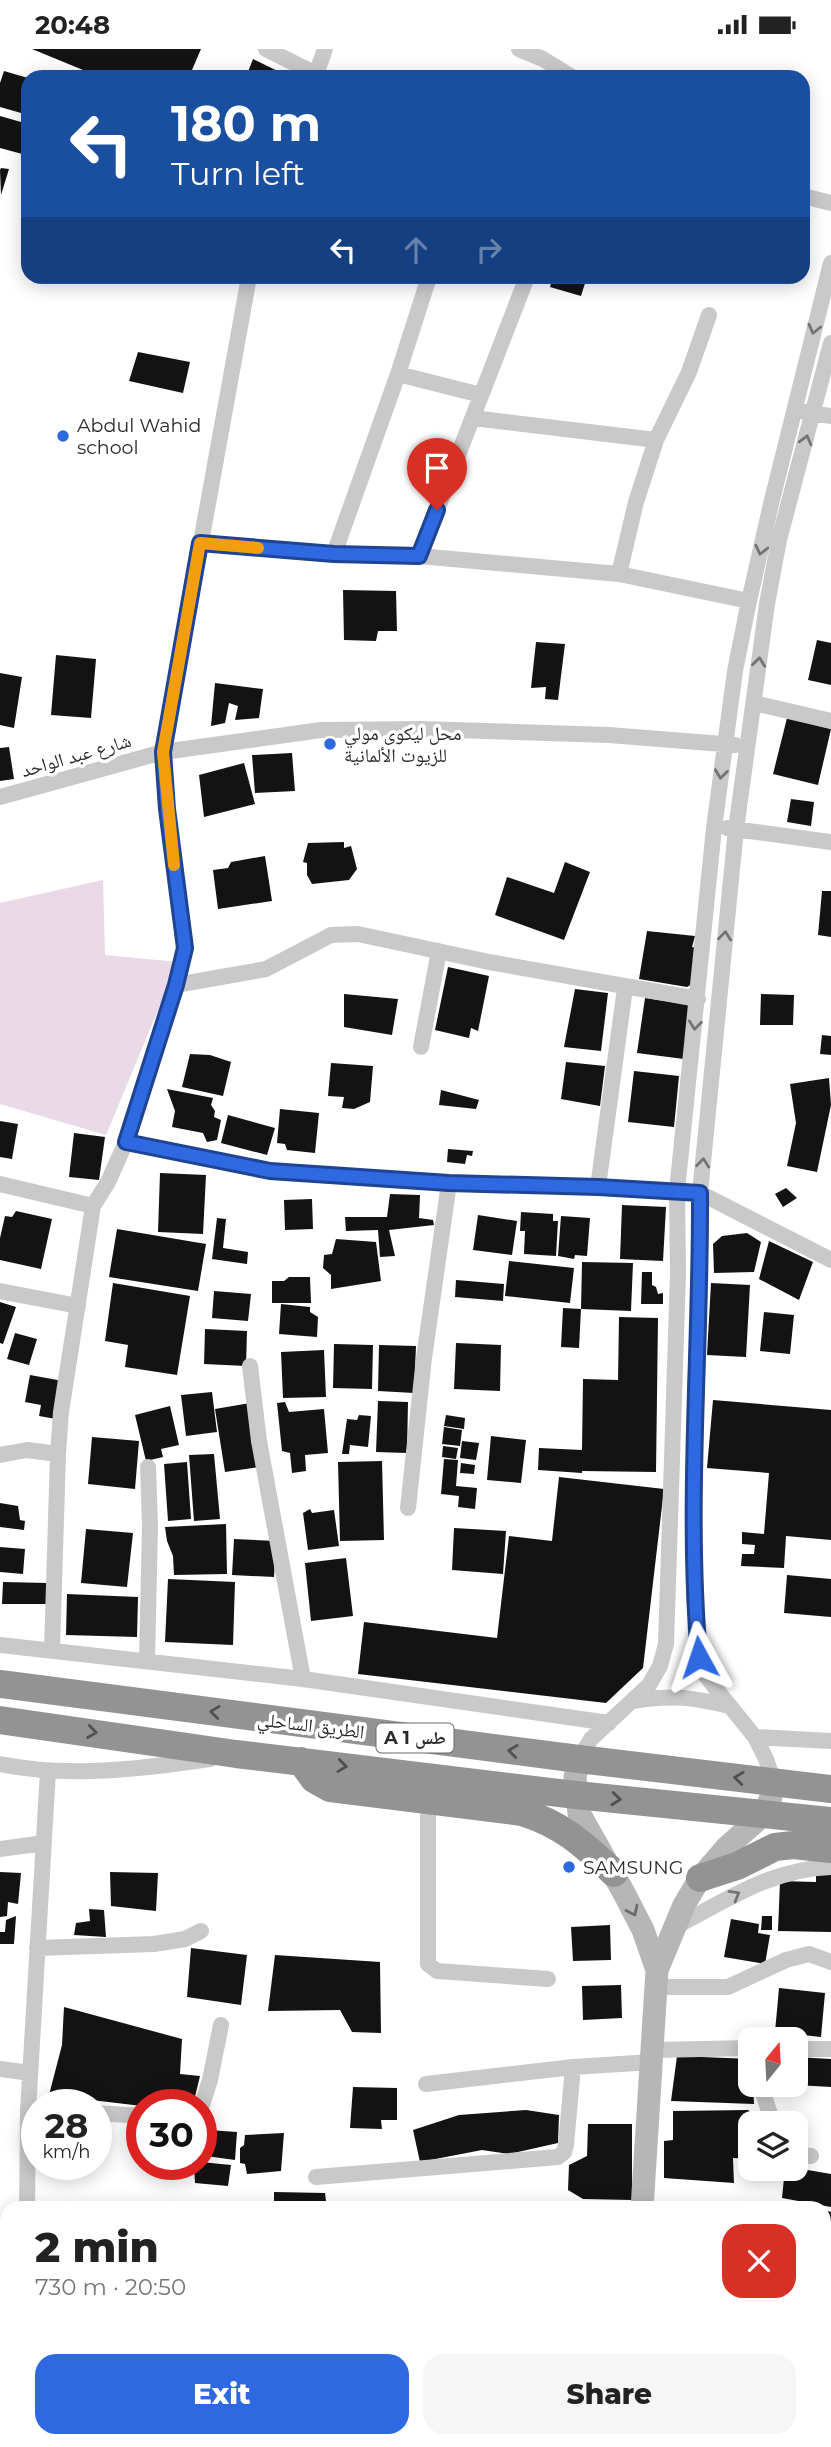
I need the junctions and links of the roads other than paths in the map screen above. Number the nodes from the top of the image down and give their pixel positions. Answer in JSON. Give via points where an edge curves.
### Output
{"nodes":[{"id":1,"x":266,"y":49,"type":"edge"},
{"id":2,"x":325,"y":49,"type":"edge"},
{"id":3,"x":519,"y":49,"type":"edge"},
{"id":4,"x":305,"y":70,"type":"edge"},
{"id":5,"x":318,"y":70,"type":"edge"},
{"id":6,"x":561,"y":70,"type":"edge"},
{"id":7,"x":810,"y":198,"type":"edge"},
{"id":8,"x":831,"y":203,"type":"edge"},
{"id":9,"x":831,"y":263,"type":"edge"},
{"id":10,"x":248,"y":284,"type":"edge"},
{"id":11,"x":427,"y":284,"type":"edge"},
{"id":12,"x":524,"y":284,"type":"edge"},
{"id":13,"x":709,"y":315,"type":"dead end"},
{"id":14,"x":831,"y":343,"type":"edge"},
{"id":15,"x":398,"y":374,"type":"junction"},
{"id":16,"x":481,"y":395,"type":"junction"},
{"id":17,"x":795,"y":410,"type":"junction"},
{"id":18,"x":813,"y":414,"type":"junction"},
{"id":19,"x":831,"y":416,"type":"edge"},
{"id":20,"x":473,"y":418,"type":"junction"},
{"id":21,"x":656,"y":440,"type":"junction"},
{"id":22,"x":200,"y":543,"type":"junction"},
{"id":23,"x":334,"y":554,"type":"junction"},
{"id":24,"x":419,"y":556,"type":"junction"},
{"id":25,"x":620,"y":574,"type":"junction"},
{"id":26,"x":749,"y":601,"type":"junction"},
{"id":27,"x":754,"y":703,"type":"junction"},
{"id":28,"x":831,"y":721,"type":"edge"},
{"id":29,"x":725,"y":743,"type":"junction"},
{"id":30,"x":747,"y":747,"type":"junction"},
{"id":31,"x":163,"y":752,"type":"junction"},
{"id":32,"x":0,"y":797,"type":"edge"},
{"id":33,"x":714,"y":828,"type":"junction"},
{"id":34,"x":736,"y":829,"type":"junction"},
{"id":35,"x":831,"y":842,"type":"edge"},
{"id":36,"x":439,"y":951,"type":"junction"},
{"id":37,"x":176,"y":985,"type":"junction"},
{"id":38,"x":625,"y":988,"type":"junction"},
{"id":39,"x":698,"y":999,"type":"junction"},
{"id":40,"x":421,"y":1047,"type":"dead end"},
{"id":41,"x":126,"y":1142,"type":"junction"},
{"id":42,"x":449,"y":1183,"type":"junction"},
{"id":43,"x":0,"y":1184,"type":"edge"},
{"id":44,"x":598,"y":1187,"type":"junction"},
{"id":45,"x":677,"y":1191,"type":"junction"},
{"id":46,"x":700,"y":1193,"type":"junction"},
{"id":47,"x":93,"y":1206,"type":"junction"},
{"id":48,"x":831,"y":1260,"type":"edge"},
{"id":49,"x":0,"y":1291,"type":"edge"},
{"id":50,"x":78,"y":1306,"type":"junction"},
{"id":51,"x":250,"y":1366,"type":"dead end"},
{"id":52,"x":58,"y":1454,"type":"junction"},
{"id":53,"x":0,"y":1455,"type":"edge"},
{"id":54,"x":149,"y":1467,"type":"dead end"},
{"id":55,"x":408,"y":1508,"type":"dead end"},
{"id":56,"x":0,"y":1645,"type":"edge"},
{"id":57,"x":52,"y":1650,"type":"junction"},
{"id":58,"x":147,"y":1661,"type":"junction"},
{"id":59,"x":303,"y":1679,"type":"junction"},
{"id":60,"x":0,"y":1684,"type":"edge"},
{"id":61,"x":633,"y":1701,"type":"junction"},
{"id":62,"x":729,"y":1706,"type":"junction"},
{"id":63,"x":0,"y":1720,"type":"edge"},
{"id":64,"x":609,"y":1723,"type":"junction"},
{"id":65,"x":41,"y":1725,"type":"junction"},
{"id":66,"x":0,"y":1731,"type":"edge"},
{"id":67,"x":755,"y":1737,"type":"junction"},
{"id":68,"x":831,"y":1741,"type":"edge"},
{"id":69,"x":236,"y":1754,"type":"junction"},
{"id":70,"x":579,"y":1759,"type":"junction"},
{"id":71,"x":301,"y":1761,"type":"junction"},
{"id":72,"x":0,"y":1763,"type":"edge"},
{"id":73,"x":48,"y":1771,"type":"junction"},
{"id":74,"x":774,"y":1783,"type":"junction"},
{"id":75,"x":831,"y":1789,"type":"edge"},
{"id":76,"x":576,"y":1795,"type":"junction"},
{"id":77,"x":428,"y":1801,"type":"junction"},
{"id":78,"x":763,"y":1815,"type":"junction"},
{"id":79,"x":831,"y":1821,"type":"edge"},
{"id":80,"x":44,"y":1843,"type":"junction"},
{"id":81,"x":0,"y":1849,"type":"edge"},
{"id":82,"x":831,"y":1849,"type":"edge"},
{"id":83,"x":831,"y":1867,"type":"edge"},
{"id":84,"x":614,"y":1873,"type":"junction"},
{"id":85,"x":700,"y":1878,"type":"junction"},
{"id":86,"x":675,"y":1927,"type":"junction"},
{"id":87,"x":201,"y":1931,"type":"dead end"},
{"id":88,"x":37,"y":1948,"type":"junction"},
{"id":89,"x":831,"y":1962,"type":"edge"},
{"id":90,"x":657,"y":1978,"type":"junction"},
{"id":91,"x":548,"y":1979,"type":"dead end"},
{"id":92,"x":221,"y":2025,"type":"dead end"},
{"id":93,"x":738,"y":2049,"type":"edge"},
{"id":94,"x":808,"y":2049,"type":"edge"},
{"id":95,"x":831,"y":2049,"type":"edge"},
{"id":96,"x":652,"y":2056,"type":"junction"},
{"id":97,"x":573,"y":2067,"type":"junction"},
{"id":98,"x":0,"y":2069,"type":"edge"},
{"id":99,"x":30,"y":2073,"type":"junction"},
{"id":100,"x":426,"y":2084,"type":"dead end"},
{"id":101,"x":31,"y":2089,"type":"edge"},
{"id":102,"x":207,"y":2089,"type":"edge"},
{"id":103,"x":316,"y":2177,"type":"dead end"},
{"id":104,"x":28,"y":2180,"type":"edge"},
{"id":105,"x":27,"y":2201,"type":"edge"},
{"id":106,"x":643,"y":2201,"type":"edge"}],
"edges":[{"from":1,"to":4,"type":"street"},
{"from":2,"to":5,"type":"street"},
{"from":3,"to":6,"type":"street"},
{"from":7,"to":8,"type":"street"},
{"from":9,"to":17,"type":"street","one_way":true},
{"from":10,"to":22,"type":"street"},
{"from":11,"to":15,"type":"street"},
{"from":12,"to":16,"type":"street"},
{"from":13,"to":21,"type":"street","via":[[689,372]]},
{"from":14,"to":18,"type":"street"},
{"from":15,"to":16,"type":"street"},
{"from":15,"to":23,"type":"street"},
{"from":16,"to":20,"type":"street"},
{"from":17,"to":18,"type":"street"},
{"from":17,"to":26,"type":"street","one_way":true},
{"from":18,"to":19,"type":"street"},
{"from":27,"to":18,"type":"street","one_way":true,"via":[[779,540]]},
{"from":20,"to":21,"type":"street"},
{"from":20,"to":24,"type":"street"},
{"from":21,"to":25,"type":"street"},
{"from":22,"to":23,"type":"street"},
{"from":22,"to":31,"type":"street"},
{"from":23,"to":24,"type":"street"},
{"from":24,"to":25,"type":"street"},
{"from":25,"to":26,"type":"street"},
{"from":26,"to":29,"type":"street"},
{"from":27,"to":28,"type":"street"},
{"from":27,"to":30,"type":"street"},
{"from":29,"to":30,"type":"street","name":"شارع عبد الواحد"},
{"from":29,"to":31,"type":"street","name":"شارع عبد الواحد","via":[[542,733],[321,730]]},
{"from":29,"to":33,"type":"street","one_way":true},
{"from":30,"to":34,"type":"street"},
{"from":31,"to":32,"type":"street","name":"شارع عبد الواحد"},
{"from":31,"to":37,"type":"street","via":[[185,948]]},
{"from":33,"to":34,"type":"street"},
{"from":33,"to":39,"type":"street"},
{"from":34,"to":35,"type":"street"},
{"from":46,"to":34,"type":"street","one_way":true},
{"from":36,"to":37,"type":"street","via":[[358,934],[331,935],[266,969]]},
{"from":36,"to":38,"type":"street"},
{"from":36,"to":40,"type":"street"},
{"from":37,"to":41,"type":"street"},
{"from":38,"to":39,"type":"street"},
{"from":38,"to":44,"type":"street"},
{"from":39,"to":45,"type":"street","one_way":true},
{"from":41,"to":42,"type":"street","via":[[270,1171]]},
{"from":41,"to":47,"type":"street"},
{"from":42,"to":44,"type":"street"},
{"from":42,"to":55,"type":"street"},
{"from":43,"to":47,"type":"street"},
{"from":44,"to":45,"type":"street"},
{"from":45,"to":46,"type":"street"},
{"from":45,"to":61,"type":"street","via":[[666,1644],[660,1666]]},
{"from":46,"to":48,"type":"street"},
{"from":46,"to":62,"type":"street","via":[[694,1598],[704,1673]]},
{"from":47,"to":50,"type":"street"},
{"from":49,"to":50,"type":"street"},
{"from":50,"to":52,"type":"street"},
{"from":51,"to":59,"type":"street","via":[[259,1441]]},
{"from":52,"to":53,"type":"street","via":[[27,1450]]},
{"from":52,"to":57,"type":"street"},
{"from":54,"to":58,"type":"street"},
{"from":56,"to":57,"type":"street"},
{"from":57,"to":58,"type":"street"},
{"from":58,"to":59,"type":"street"},
{"from":59,"to":64,"type":"street"},
{"from":70,"to":60,"type":"highway","name":"الطريق الساحلي","number":"A 1 طس","one_way":true},
{"from":61,"to":62,"type":"street","via":[[674,1696]]},
{"from":61,"to":64,"type":"street"},
{"from":62,"to":67,"type":"street"},
{"from":63,"to":65,"type":"highway","name":"الطريق الساحلي","number":"A 1 طس"},
{"from":64,"to":70,"type":"street","via":[[591,1739]]},
{"from":65,"to":66,"type":"street"},
{"from":65,"to":69,"type":"highway","name":"الطريق الساحلي","number":"A 1 طس","one_way":true},
{"from":67,"to":68,"type":"street"},
{"from":67,"to":74,"type":"street"},
{"from":69,"to":71,"type":"highway","name":"الطريق الساحلي","number":"A 1 طس"},
{"from":69,"to":73,"type":"street","via":[[132,1769]]},
{"from":74,"to":70,"type":"highway","name":"الطريق الساحلي","number":"A 1 طس","one_way":true},
{"from":70,"to":76,"type":"street"},
{"from":71,"to":76,"type":"highway","name":"الطريق الساحلي","number":"A 1 طس","one_way":true},
{"from":71,"to":77,"type":"highway","via":[[314,1779],[330,1788]]},
{"from":72,"to":73,"type":"street"},
{"from":73,"to":80,"type":"street"},
{"from":74,"to":75,"type":"highway","name":"الطريق الساحلي","number":"A 1 طس"},
{"from":74,"to":78,"type":"street"},
{"from":76,"to":78,"type":"highway","name":"الطريق الساحلي","number":"A 1 طس","one_way":true},
{"from":76,"to":84,"type":"street","via":[[579,1813]]},
{"from":77,"to":84,"type":"highway","via":[[543,1818],[562,1828]]},
{"from":77,"to":91,"type":"street","via":[[428,1964],[437,1971]]},
{"from":78,"to":79,"type":"highway","name":"الطريق الساحلي","number":"A 1 طس"},
{"from":78,"to":85,"type":"street"},
{"from":80,"to":81,"type":"street"},
{"from":80,"to":88,"type":"street"},
{"from":82,"to":85,"type":"highway","via":[[775,1847]]},
{"from":86,"to":83,"type":"street","one_way":true,"via":[[766,1879]]},
{"from":84,"to":90,"type":"street","one_way":true,"via":[[643,1930]]},
{"from":85,"to":86,"type":"street"},
{"from":86,"to":90,"type":"street"},
{"from":87,"to":88,"type":"street","via":[[154,1944]]},
{"from":88,"to":99,"type":"street"},
{"from":89,"to":90,"type":"street","via":[[809,1954],[786,1959],[728,1987]]},
{"from":90,"to":96,"type":"street"},
{"from":92,"to":102,"type":"street"},
{"from":93,"to":96,"type":"street"},
{"from":94,"to":95,"type":"street"},
{"from":96,"to":97,"type":"street"},
{"from":96,"to":106,"type":"street"},
{"from":97,"to":100,"type":"street"},
{"from":97,"to":103,"type":"street","via":[[566,2145],[558,2157]]},
{"from":98,"to":99,"type":"street"},
{"from":99,"to":101,"type":"street"},
{"from":104,"to":105,"type":"street"}]}
